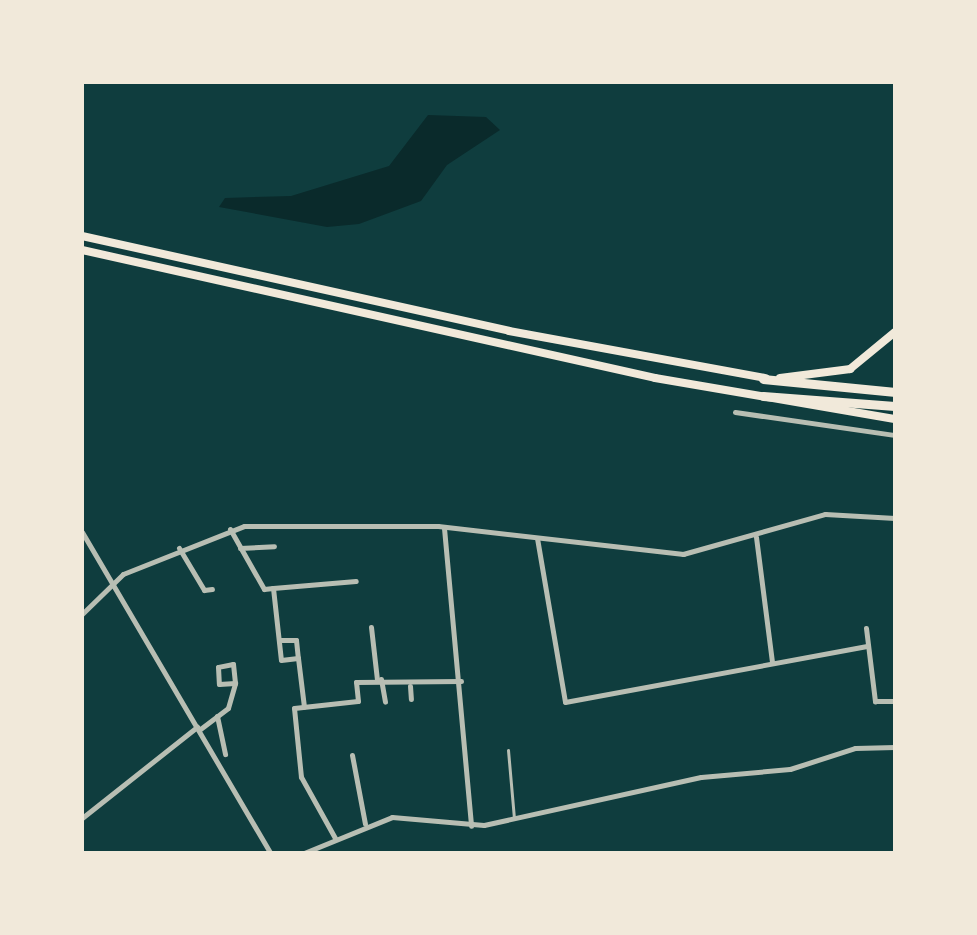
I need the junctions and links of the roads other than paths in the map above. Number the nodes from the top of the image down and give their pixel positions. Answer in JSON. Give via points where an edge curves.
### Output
{"nodes":[{"id":1,"x":82,"y":236,"type":"edge"},
{"id":2,"x":82,"y":250,"type":"edge"},
{"id":3,"x":895,"y":332,"type":"edge"},
{"id":4,"x":763,"y":379,"type":"junction"},
{"id":5,"x":895,"y":392,"type":"edge"},
{"id":6,"x":763,"y":396,"type":"junction"},
{"id":7,"x":895,"y":406,"type":"edge"},
{"id":8,"x":735,"y":412,"type":"dead end"},
{"id":9,"x":895,"y":419,"type":"edge"},
{"id":10,"x":895,"y":435,"type":"edge"},
{"id":11,"x":895,"y":518,"type":"edge"},
{"id":12,"x":444,"y":528,"type":"junction"},
{"id":13,"x":230,"y":529,"type":"junction"},
{"id":14,"x":82,"y":532,"type":"edge"},
{"id":15,"x":756,"y":537,"type":"junction"},
{"id":16,"x":537,"y":538,"type":"junction"},
{"id":17,"x":274,"y":546,"type":"dead end"},
{"id":18,"x":179,"y":548,"type":"junction"},
{"id":19,"x":240,"y":548,"type":"junction"},
{"id":20,"x":356,"y":581,"type":"dead end"},
{"id":21,"x":109,"y":584,"type":"junction"},
{"id":22,"x":273,"y":588,"type":"junction"},
{"id":23,"x":212,"y":589,"type":"dead end"},
{"id":24,"x":82,"y":614,"type":"edge"},
{"id":25,"x":371,"y":627,"type":"dead end"},
{"id":26,"x":866,"y":628,"type":"dead end"},
{"id":27,"x":279,"y":640,"type":"junction"},
{"id":28,"x":867,"y":646,"type":"junction"},
{"id":29,"x":298,"y":658,"type":"junction"},
{"id":30,"x":772,"y":662,"type":"junction"},
{"id":31,"x":379,"y":679,"type":"junction"},
{"id":32,"x":461,"y":681,"type":"junction"},
{"id":33,"x":235,"y":683,"type":"junction"},
{"id":34,"x":410,"y":686,"type":"junction"},
{"id":35,"x":411,"y":699,"type":"dead end"},
{"id":36,"x":895,"y":701,"type":"edge"},
{"id":37,"x":385,"y":702,"type":"dead end"},
{"id":38,"x":304,"y":707,"type":"junction"},
{"id":39,"x":217,"y":716,"type":"junction"},
{"id":40,"x":198,"y":729,"type":"junction"},
{"id":41,"x":895,"y":747,"type":"edge"},
{"id":42,"x":508,"y":750,"type":"dead end"},
{"id":43,"x":225,"y":754,"type":"dead end"},
{"id":44,"x":352,"y":755,"type":"dead end"},
{"id":45,"x":82,"y":818,"type":"edge"},
{"id":46,"x":514,"y":819,"type":"junction"},
{"id":47,"x":365,"y":824,"type":"junction"},
{"id":48,"x":471,"y":826,"type":"junction"},
{"id":49,"x":335,"y":838,"type":"junction"},
{"id":50,"x":270,"y":853,"type":"edge"},
{"id":51,"x":304,"y":853,"type":"edge"}],
"edges":[{"from":1,"to":4,"type":"main road","via":[[509,331]]},
{"from":2,"to":6,"type":"main road"},
{"from":3,"to":4,"type":"main road","via":[[850,369]]},
{"from":4,"to":5,"type":"highway"},
{"from":6,"to":7,"type":"highway"},
{"from":6,"to":9,"type":"main road"},
{"from":8,"to":10,"type":"street"},
{"from":11,"to":15,"type":"street","via":[[839,512]]},
{"from":12,"to":13,"type":"street"},
{"from":12,"to":16,"type":"street"},
{"from":12,"to":32,"type":"street"},
{"from":13,"to":18,"type":"street"},
{"from":13,"to":19,"type":"street"},
{"from":14,"to":21,"type":"street"},
{"from":15,"to":16,"type":"street","via":[[683,554]]},
{"from":15,"to":30,"type":"street"},
{"from":16,"to":30,"type":"street","via":[[565,702]]},
{"from":17,"to":19,"type":"street"},
{"from":18,"to":21,"type":"street"},
{"from":18,"to":23,"type":"street","via":[[204,590]]},
{"from":19,"to":22,"type":"street","via":[[264,589]]},
{"from":20,"to":22,"type":"street"},
{"from":21,"to":24,"type":"street"},
{"from":21,"to":40,"type":"street"},
{"from":22,"to":27,"type":"street"},
{"from":25,"to":31,"type":"street"},
{"from":26,"to":28,"type":"street"},
{"from":27,"to":29,"type":"street","via":[[296,640]]},
{"from":27,"to":29,"type":"street","via":[[281,660]]},
{"from":28,"to":30,"type":"street"},
{"from":28,"to":36,"type":"street","via":[[875,701]]},
{"from":29,"to":38,"type":"street"},
{"from":31,"to":34,"type":"street","via":[[409,676]]},
{"from":31,"to":37,"type":"street"},
{"from":31,"to":38,"type":"street","via":[[356,682],[358,701]]},
{"from":32,"to":34,"type":"street"},
{"from":32,"to":48,"type":"street"},
{"from":33,"to":33,"type":"street","via":[[233,664],[218,667],[219,684]]},
{"from":33,"to":39,"type":"street"},
{"from":34,"to":35,"type":"street"},
{"from":38,"to":49,"type":"street","via":[[294,708],[301,777]]},
{"from":39,"to":40,"type":"street"},
{"from":39,"to":43,"type":"street"},
{"from":40,"to":45,"type":"street"},
{"from":40,"to":50,"type":"street"},
{"from":41,"to":46,"type":"street","via":[[855,748],[796,767],[701,777]]},
{"from":42,"to":46,"type":"lane"},
{"from":44,"to":47,"type":"street"},
{"from":46,"to":48,"type":"street"},
{"from":47,"to":48,"type":"street","via":[[416,816]]},
{"from":47,"to":49,"type":"street"},
{"from":49,"to":51,"type":"street"}]}
